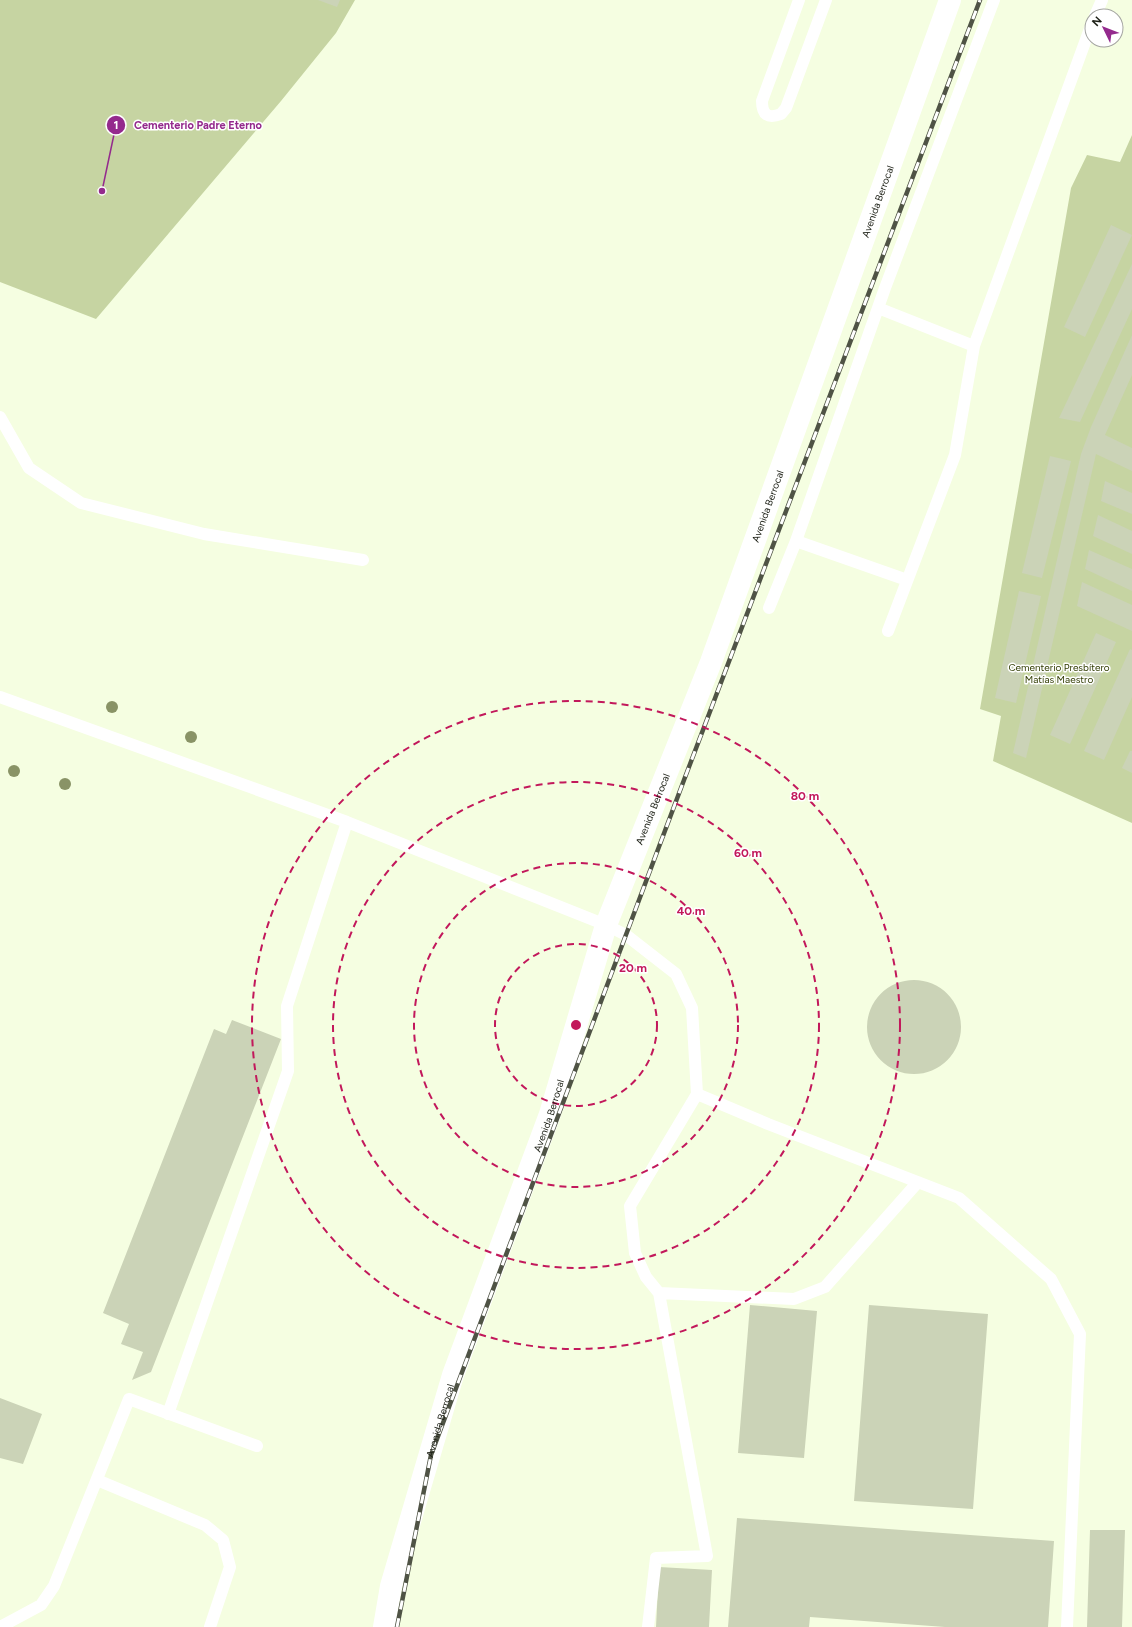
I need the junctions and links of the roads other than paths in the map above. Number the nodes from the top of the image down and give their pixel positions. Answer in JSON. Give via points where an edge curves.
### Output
{"nodes":[{"id":1,"x":799,"y":0,"type":"edge"},
{"id":2,"x":826,"y":0,"type":"edge"},
{"id":3,"x":950,"y":0,"type":"edge"},
{"id":4,"x":994,"y":0,"type":"edge"},
{"id":5,"x":1084,"y":45,"type":"edge"},
{"id":6,"x":878,"y":308,"type":"junction"},
{"id":7,"x":974,"y":346,"type":"junction"},
{"id":8,"x":0,"y":417,"type":"edge"},
{"id":9,"x":796,"y":541,"type":"junction"},
{"id":10,"x":363,"y":560,"type":"dead end"},
{"id":11,"x":907,"y":580,"type":"junction"},
{"id":12,"x":769,"y":608,"type":"dead end"},
{"id":13,"x":888,"y":631,"type":"dead end"},
{"id":14,"x":0,"y":697,"type":"edge"},
{"id":15,"x":347,"y":822,"type":"junction"},
{"id":16,"x":606,"y":925,"type":"junction"},
{"id":17,"x":697,"y":1094,"type":"junction"},
{"id":18,"x":918,"y":1182,"type":"junction"},
{"id":19,"x":659,"y":1293,"type":"junction"},
{"id":20,"x":168,"y":1414,"type":"junction"},
{"id":21,"x":257,"y":1446,"type":"dead end"},
{"id":22,"x":97,"y":1480,"type":"junction"},
{"id":23,"x":0,"y":1627,"type":"edge"},
{"id":24,"x":210,"y":1627,"type":"edge"},
{"id":25,"x":384,"y":1627,"type":"edge"},
{"id":26,"x":648,"y":1627,"type":"edge"},
{"id":27,"x":1066,"y":1627,"type":"edge"}],
"edges":[{"from":1,"to":2,"type":"lane","via":[[762,101],[762,108],[770,117],[781,114],[786,108]]},
{"from":3,"to":16,"type":"street","name":"Avenida Berrocal","via":[[712,662]]},
{"from":4,"to":6,"type":"lane"},
{"from":5,"to":7,"type":"lane"},
{"from":6,"to":7,"type":"lane"},
{"from":6,"to":9,"type":"lane"},
{"from":7,"to":11,"type":"lane","via":[[955,456]]},
{"from":8,"to":10,"type":"lane","via":[[29,468],[81,503],[204,534]]},
{"from":9,"to":11,"type":"lane"},
{"from":9,"to":12,"type":"lane"},
{"from":11,"to":13,"type":"lane"},
{"from":14,"to":15,"type":"lane"},
{"from":15,"to":16,"type":"lane"},
{"from":15,"to":20,"type":"lane","via":[[287,1006],[288,1071]]},
{"from":16,"to":17,"type":"lane","via":[[626,935],[676,974],[692,1008]]},
{"from":16,"to":25,"type":"street","name":"Avenida Berrocal","via":[[550,1114],[453,1375],[391,1586]]},
{"from":17,"to":18,"type":"lane"},
{"from":17,"to":19,"type":"lane","via":[[630,1206],[635,1253],[646,1277]]},
{"from":18,"to":19,"type":"lane","via":[[825,1287],[794,1299]]},
{"from":18,"to":27,"type":"lane","via":[[959,1198],[1051,1279],[1080,1334]]},
{"from":19,"to":26,"type":"lane","via":[[707,1556],[656,1558]]},
{"from":20,"to":21,"type":"lane"},
{"from":20,"to":22,"type":"lane","via":[[129,1399]]},
{"from":22,"to":23,"type":"lane","via":[[54,1586],[41,1605]]},
{"from":22,"to":24,"type":"lane","via":[[205,1525],[223,1540],[230,1567]]}]}
